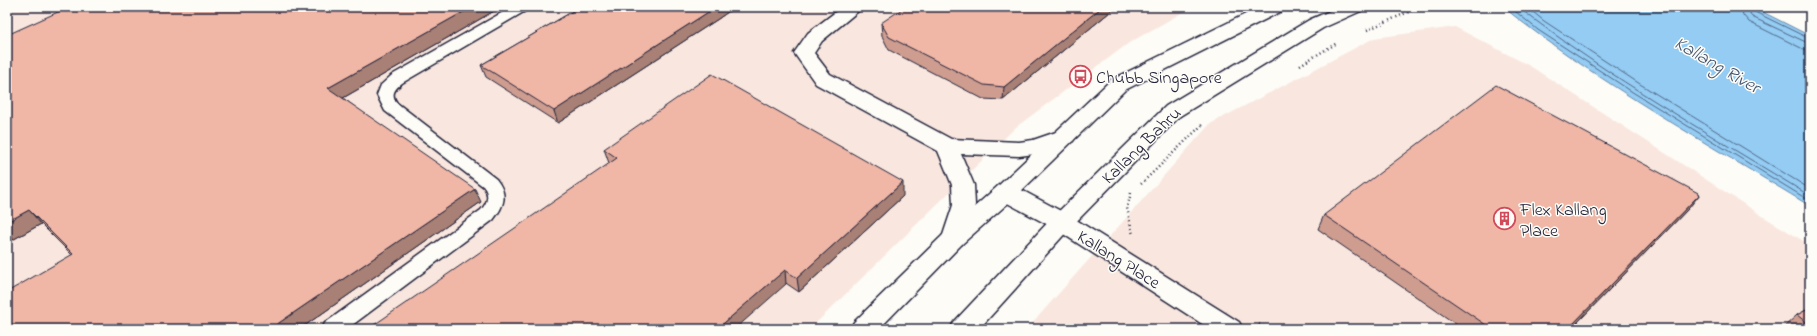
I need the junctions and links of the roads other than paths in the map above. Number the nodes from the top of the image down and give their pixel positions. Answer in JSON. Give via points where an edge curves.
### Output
{"nodes":[{"id":1,"x":522,"y":7,"type":"edge"},
{"id":2,"x":854,"y":7,"type":"edge"},
{"id":3,"x":1275,"y":7,"type":"edge"},
{"id":4,"x":1354,"y":7,"type":"edge"},
{"id":5,"x":1065,"y":136,"type":"junction"},
{"id":6,"x":946,"y":146,"type":"junction"},
{"id":7,"x":1006,"y":192,"type":"junction"},
{"id":8,"x":1062,"y":222,"type":"junction"},
{"id":9,"x":954,"y":238,"type":"junction"},
{"id":10,"x":332,"y":329,"type":"edge"},
{"id":11,"x":863,"y":329,"type":"edge"},
{"id":12,"x":962,"y":329,"type":"edge"},
{"id":13,"x":1230,"y":329,"type":"edge"}],
"edges":[{"from":1,"to":10,"type":"lane","via":[[397,79],[384,93],[385,100],[391,107],[490,183],[498,198],[494,207],[488,215]]},
{"from":2,"to":6,"type":"main road","via":[[815,37],[804,53],[823,79]]},
{"from":3,"to":5,"type":"main road","via":[[1118,85]]},
{"from":4,"to":8,"type":"main road","name":"Kallang Bahru","via":[[1316,24],[1173,111]]},
{"from":5,"to":6,"type":"main road","via":[[1019,150]]},
{"from":5,"to":7,"type":"main road"},
{"from":6,"to":9,"type":"main road","via":[[963,185],[961,217]]},
{"from":7,"to":8,"type":"main road","name":"Kallang Place"},
{"from":7,"to":9,"type":"main road"},
{"from":8,"to":12,"type":"main road","name":"Kallang Bahru"},
{"from":8,"to":13,"type":"main road","name":"Kallang Place"},
{"from":9,"to":11,"type":"main road"}]}
